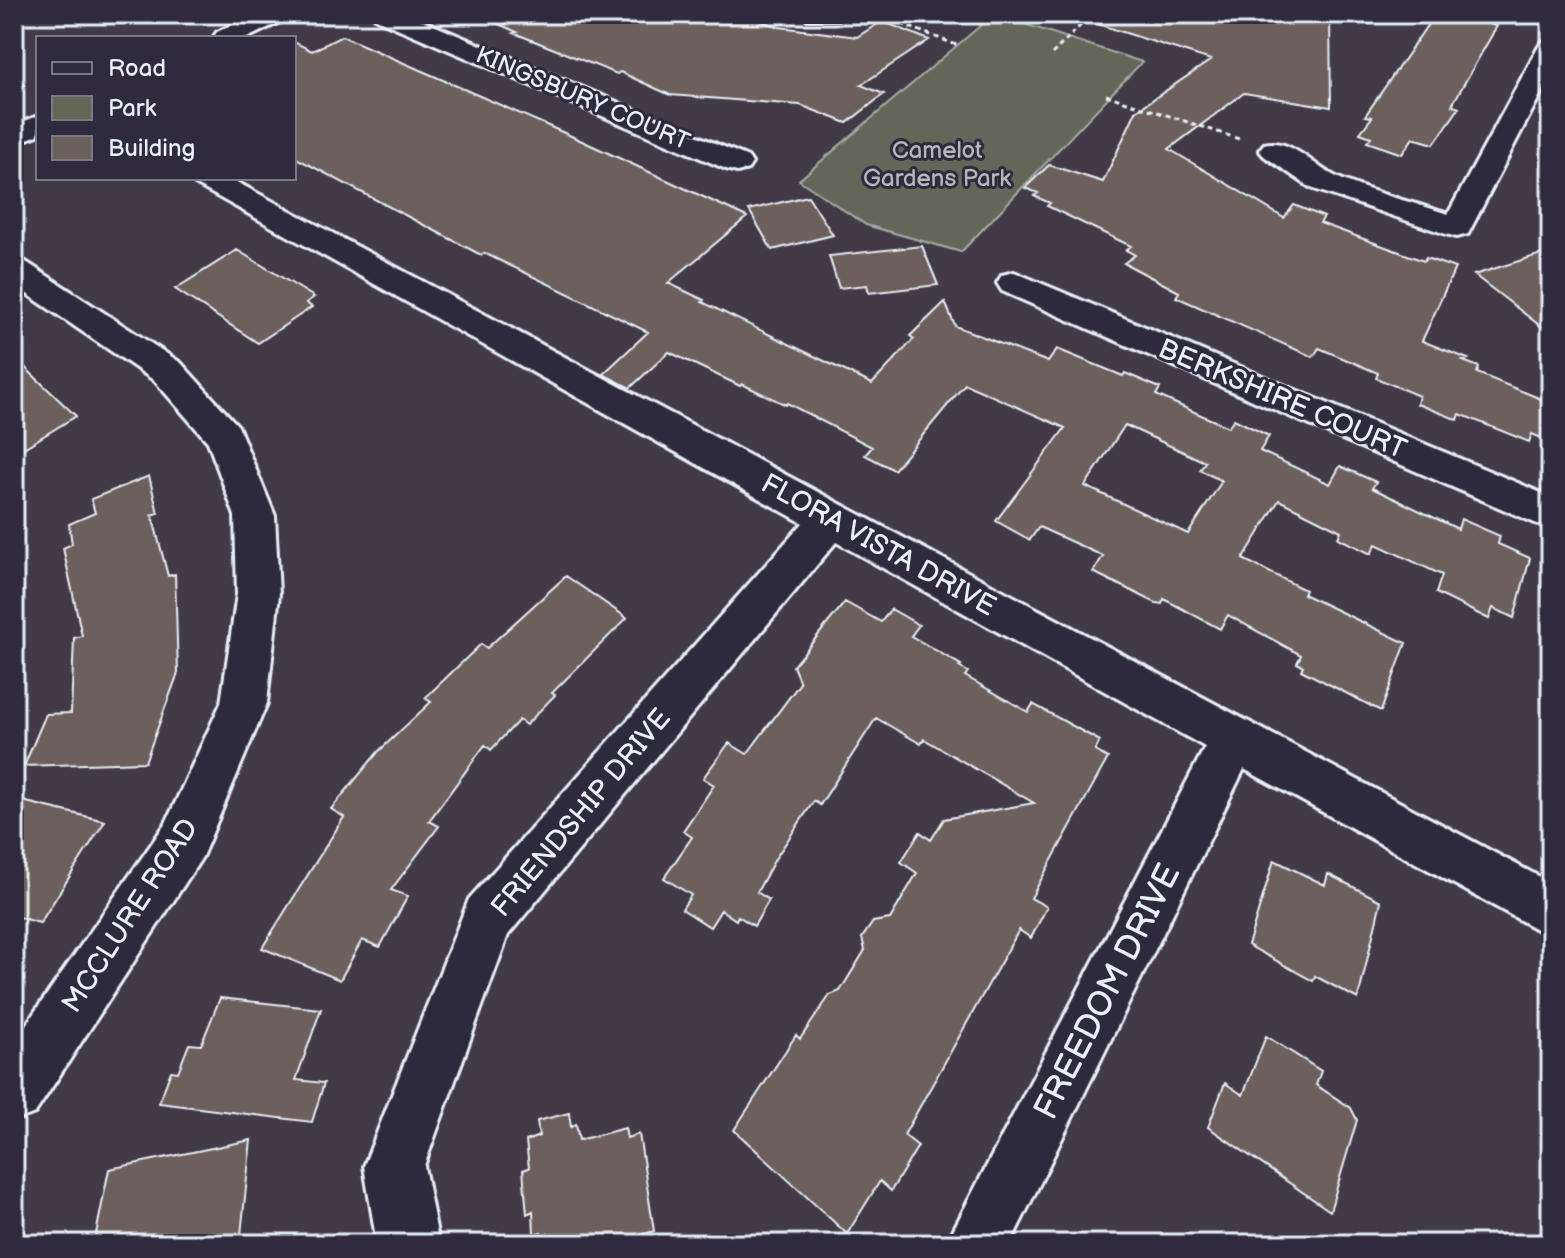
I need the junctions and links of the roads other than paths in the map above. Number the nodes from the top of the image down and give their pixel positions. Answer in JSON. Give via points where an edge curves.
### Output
{"nodes":[{"id":1,"x":277,"y":14,"type":"edge"},
{"id":2,"x":385,"y":14,"type":"edge"},
{"id":3,"x":816,"y":14,"type":"edge"},
{"id":4,"x":831,"y":14,"type":"edge"},
{"id":5,"x":230,"y":36,"type":"edge"},
{"id":6,"x":1551,"y":48,"type":"edge"},
{"id":7,"x":36,"y":126,"type":"edge"},
{"id":8,"x":14,"y":135,"type":"edge"},
{"id":9,"x":1274,"y":150,"type":"road end"},
{"id":10,"x":737,"y":163,"type":"dead end"},
{"id":11,"x":210,"y":180,"type":"edge"},
{"id":12,"x":14,"y":270,"type":"edge"},
{"id":13,"x":1014,"y":283,"type":"dead end"},
{"id":14,"x":1551,"y":514,"type":"edge"},
{"id":15,"x":832,"y":518,"type":"junction"},
{"id":16,"x":1235,"y":738,"type":"junction"},
{"id":17,"x":1551,"y":911,"type":"edge"},
{"id":18,"x":14,"y":1092,"type":"edge"},
{"id":19,"x":408,"y":1244,"type":"edge"},
{"id":20,"x":977,"y":1244,"type":"edge"}],
"edges":[{"from":1,"to":5,"type":"street"},
{"from":2,"to":10,"type":"street","name":"KINGSBURY COURT"},
{"from":3,"to":4,"type":"street"},
{"from":6,"to":9,"type":"street","via":[[1457,227],[1322,182]]},
{"from":7,"to":8,"type":"street"},
{"from":11,"to":15,"type":"street","name":"FLORA VISTA DRIVE"},
{"from":12,"to":18,"type":"street","name":"MCCLURE ROAD","via":[[168,372],[225,436],[255,516],[258,594],[244,703],[184,840]]},
{"from":13,"to":14,"type":"street","name":"BERKSHIRE COURT"},
{"from":15,"to":16,"type":"street","name":"FLORA VISTA DRIVE"},
{"from":15,"to":19,"type":"street","name":"FRIENDSHIP DRIVE","via":[[488,918],[394,1166]]},
{"from":16,"to":17,"type":"street","name":"FLORA VISTA DRIVE"},
{"from":16,"to":20,"type":"street","name":"FREEDOM DRIVE"}]}
